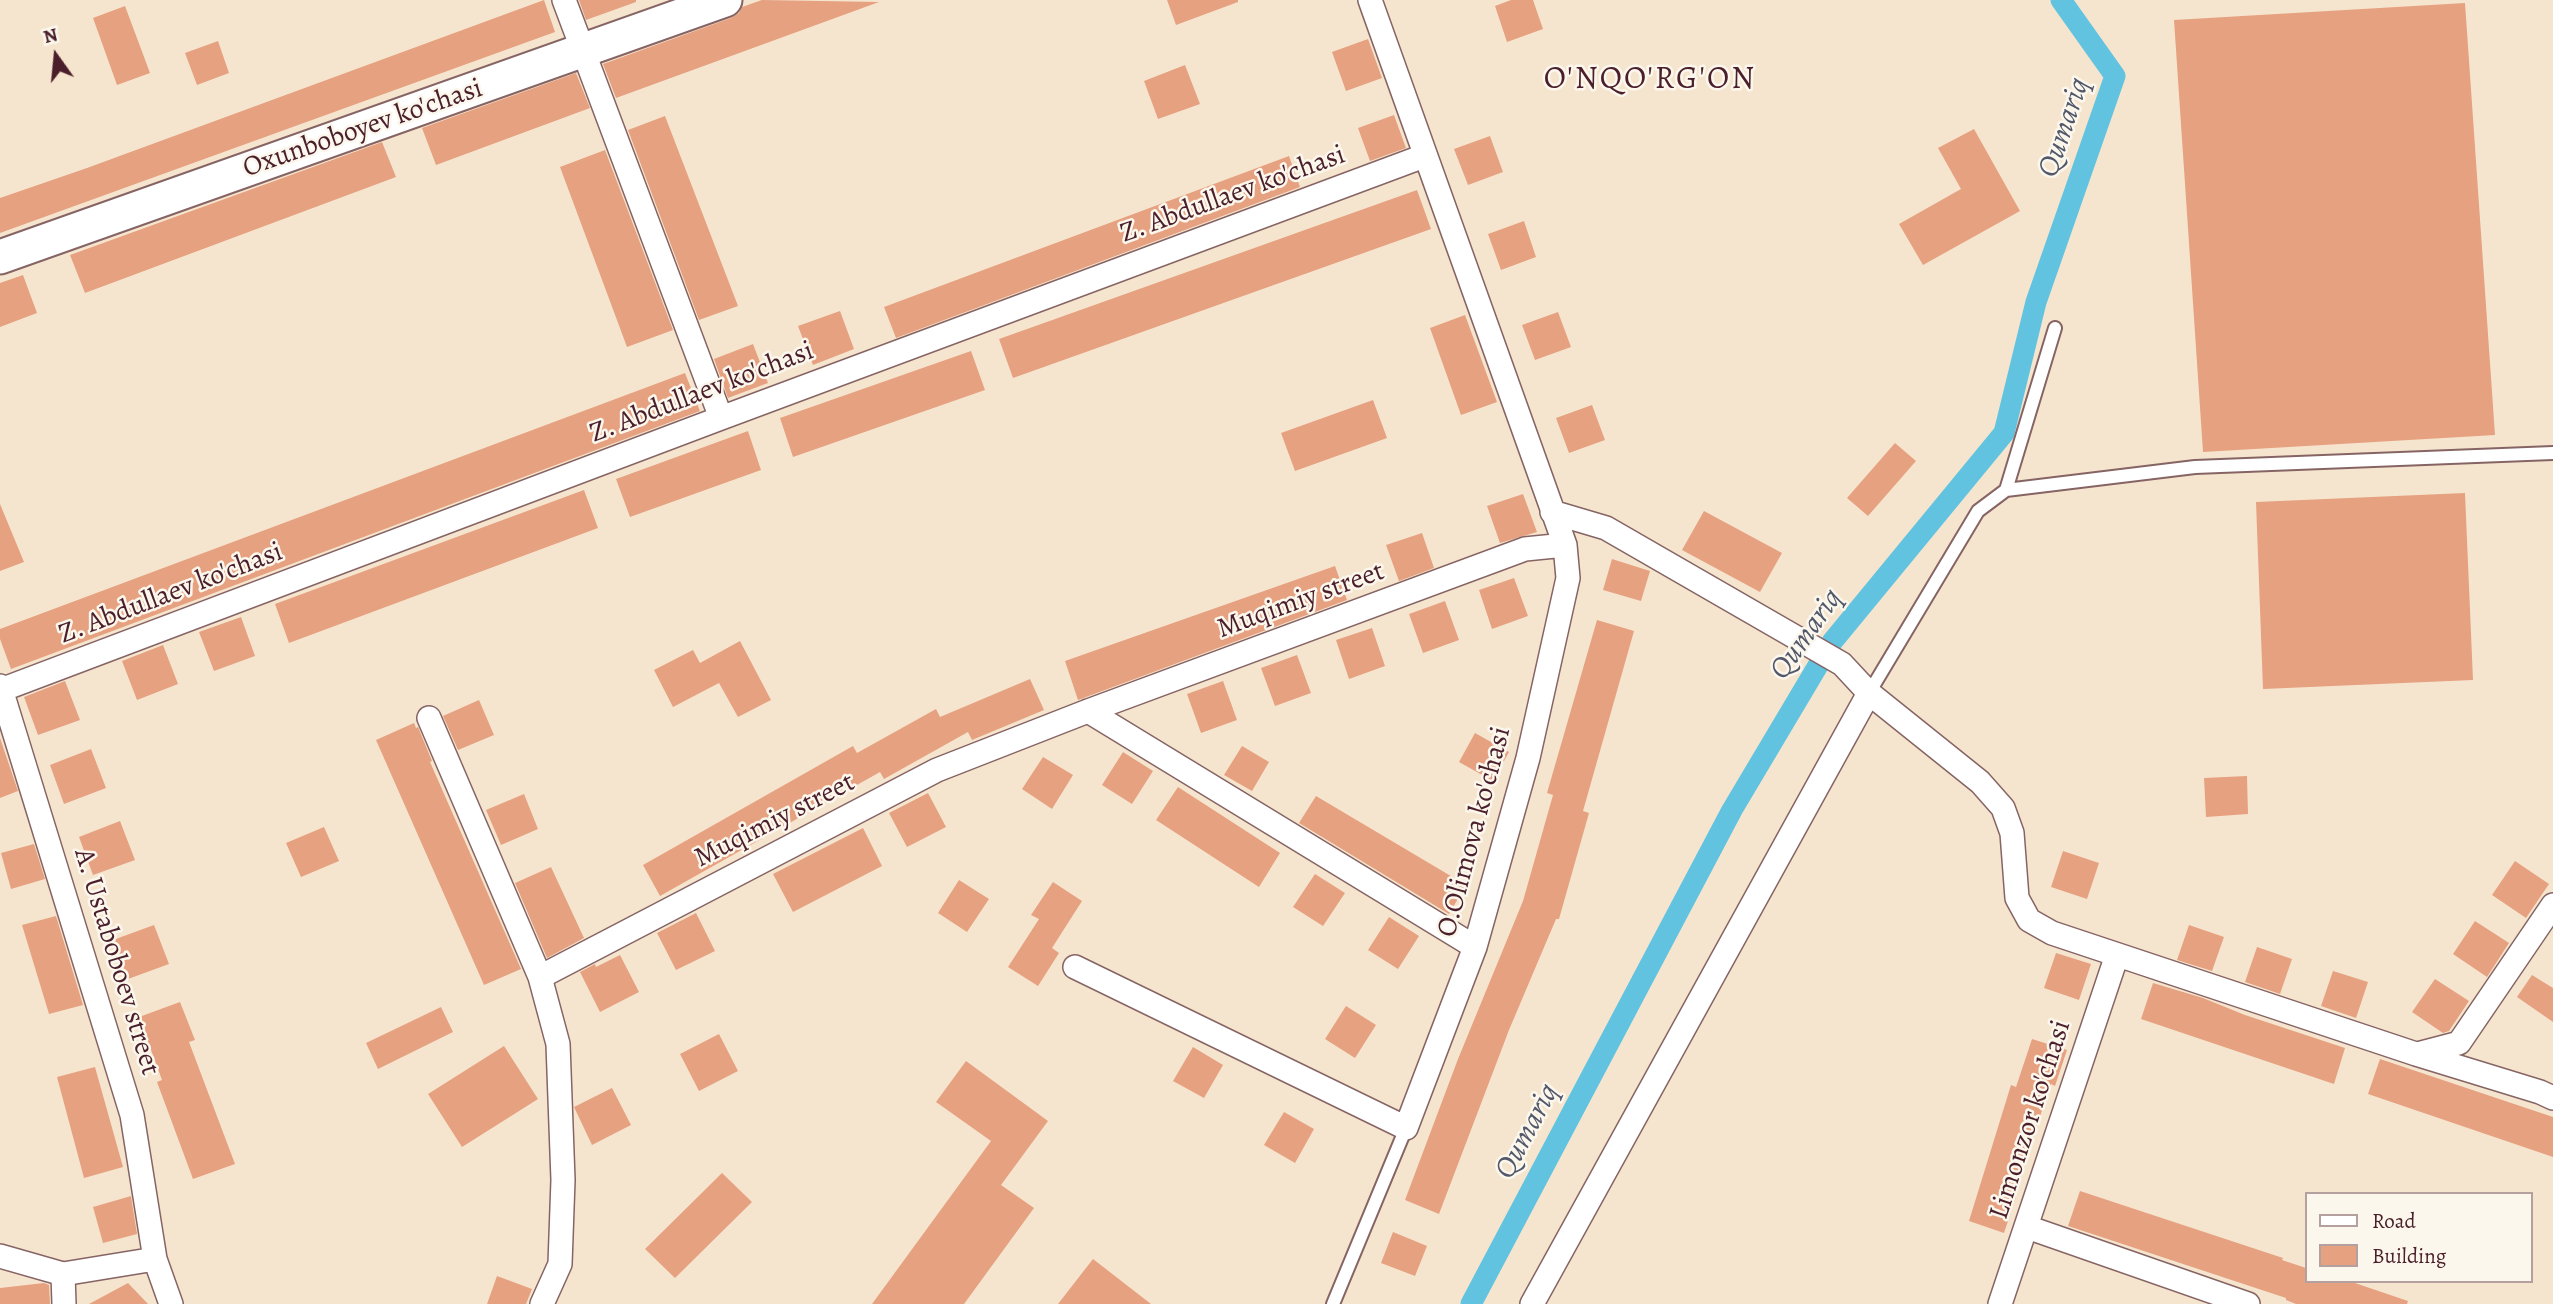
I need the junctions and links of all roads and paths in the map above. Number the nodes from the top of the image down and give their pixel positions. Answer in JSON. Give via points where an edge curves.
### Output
{"nodes":[{"id":1,"x":564,"y":0,"type":"edge"},
{"id":2,"x":726,"y":0,"type":"edge"},
{"id":3,"x":1370,"y":0,"type":"edge"},
{"id":4,"x":583,"y":52,"type":"junction"},
{"id":5,"x":1424,"y":156,"type":"junction"},
{"id":6,"x":0,"y":257,"type":"edge"},
{"id":7,"x":2055,"y":328,"type":"dead end"},
{"id":8,"x":721,"y":418,"type":"junction"},
{"id":9,"x":2553,"y":453,"type":"edge"},
{"id":10,"x":2006,"y":490,"type":"junction"},
{"id":11,"x":1552,"y":512,"type":"junction"},
{"id":12,"x":1565,"y":545,"type":"junction"},
{"id":13,"x":1,"y":688,"type":"edge"},
{"id":14,"x":1869,"y":693,"type":"junction"},
{"id":15,"x":1088,"y":711,"type":"junction"},
{"id":16,"x":429,"y":718,"type":"dead end"},
{"id":17,"x":2553,"y":905,"type":"edge"},
{"id":18,"x":1475,"y":947,"type":"junction"},
{"id":19,"x":2117,"y":955,"type":"junction"},
{"id":20,"x":1075,"y":967,"type":"dead end"},
{"id":21,"x":540,"y":976,"type":"junction"},
{"id":22,"x":2416,"y":1054,"type":"junction"},
{"id":23,"x":2553,"y":1098,"type":"edge"},
{"id":24,"x":1406,"y":1128,"type":"junction"},
{"id":25,"x":2027,"y":1227,"type":"junction"},
{"id":26,"x":0,"y":1256,"type":"edge"},
{"id":27,"x":155,"y":1259,"type":"junction"},
{"id":28,"x":63,"y":1274,"type":"junction"},
{"id":29,"x":64,"y":1304,"type":"edge"},
{"id":30,"x":171,"y":1304,"type":"edge"},
{"id":31,"x":542,"y":1304,"type":"edge"},
{"id":32,"x":1334,"y":1304,"type":"edge"},
{"id":33,"x":1532,"y":1304,"type":"edge"},
{"id":34,"x":2000,"y":1304,"type":"edge"},
{"id":35,"x":2248,"y":1304,"type":"edge"}],
"edges":[{"from":1,"to":4,"type":"street"},
{"from":2,"to":4,"type":"main road","name":"Oxunboboyev ko'chasi"},
{"from":3,"to":5,"type":"street"},
{"from":4,"to":6,"type":"main road","name":"Oxunboboyev ko'chasi"},
{"from":4,"to":8,"type":"street"},
{"from":5,"to":8,"type":"street","name":"Z. Abdullaev ko'chasi"},
{"from":5,"to":11,"type":"street"},
{"from":7,"to":10,"type":"lane"},
{"from":8,"to":13,"type":"street","name":"Z. Abdullaev ko'chasi"},
{"from":9,"to":10,"type":"lane","via":[[2195,467]]},
{"from":10,"to":14,"type":"lane","via":[[1978,511]]},
{"from":11,"to":12,"type":"street"},
{"from":11,"to":14,"type":"street","via":[[1606,528],[1806,641],[1842,664]]},
{"from":12,"to":15,"type":"street","name":"Muqimiy street","via":[[1525,549]]},
{"from":12,"to":18,"type":"street","name":"O.Olimova ko'chasi","via":[[1568,578],[1528,758]]},
{"from":13,"to":27,"type":"street","name":"A. Ustaboboev street","via":[[132,1115]]},
{"from":14,"to":19,"type":"street","via":[[1980,782],[2003,808],[2012,833],[2017,898],[2029,920],[2052,933]]},
{"from":14,"to":33,"type":"street"},
{"from":15,"to":18,"type":"street"},
{"from":15,"to":21,"type":"street","name":"Muqimiy street","via":[[937,770]]},
{"from":16,"to":21,"type":"street"},
{"from":17,"to":22,"type":"street","via":[[2459,1043]]},
{"from":18,"to":24,"type":"street","name":"O.Olimova ko'chasi"},
{"from":19,"to":22,"type":"street"},
{"from":19,"to":25,"type":"street","name":"Limonzor ko'chasi"},
{"from":20,"to":24,"type":"street"},
{"from":21,"to":31,"type":"street","via":[[558,1044],[563,1180],[560,1264]]},
{"from":22,"to":23,"type":"street"},
{"from":24,"to":32,"type":"lane"},
{"from":25,"to":34,"type":"street","name":"Limonzor ko'chasi"},
{"from":25,"to":35,"type":"street"},
{"from":26,"to":28,"type":"street"},
{"from":27,"to":28,"type":"street"},
{"from":27,"to":30,"type":"street","name":"A. Ustaboboev street"},
{"from":28,"to":29,"type":"street"}]}
